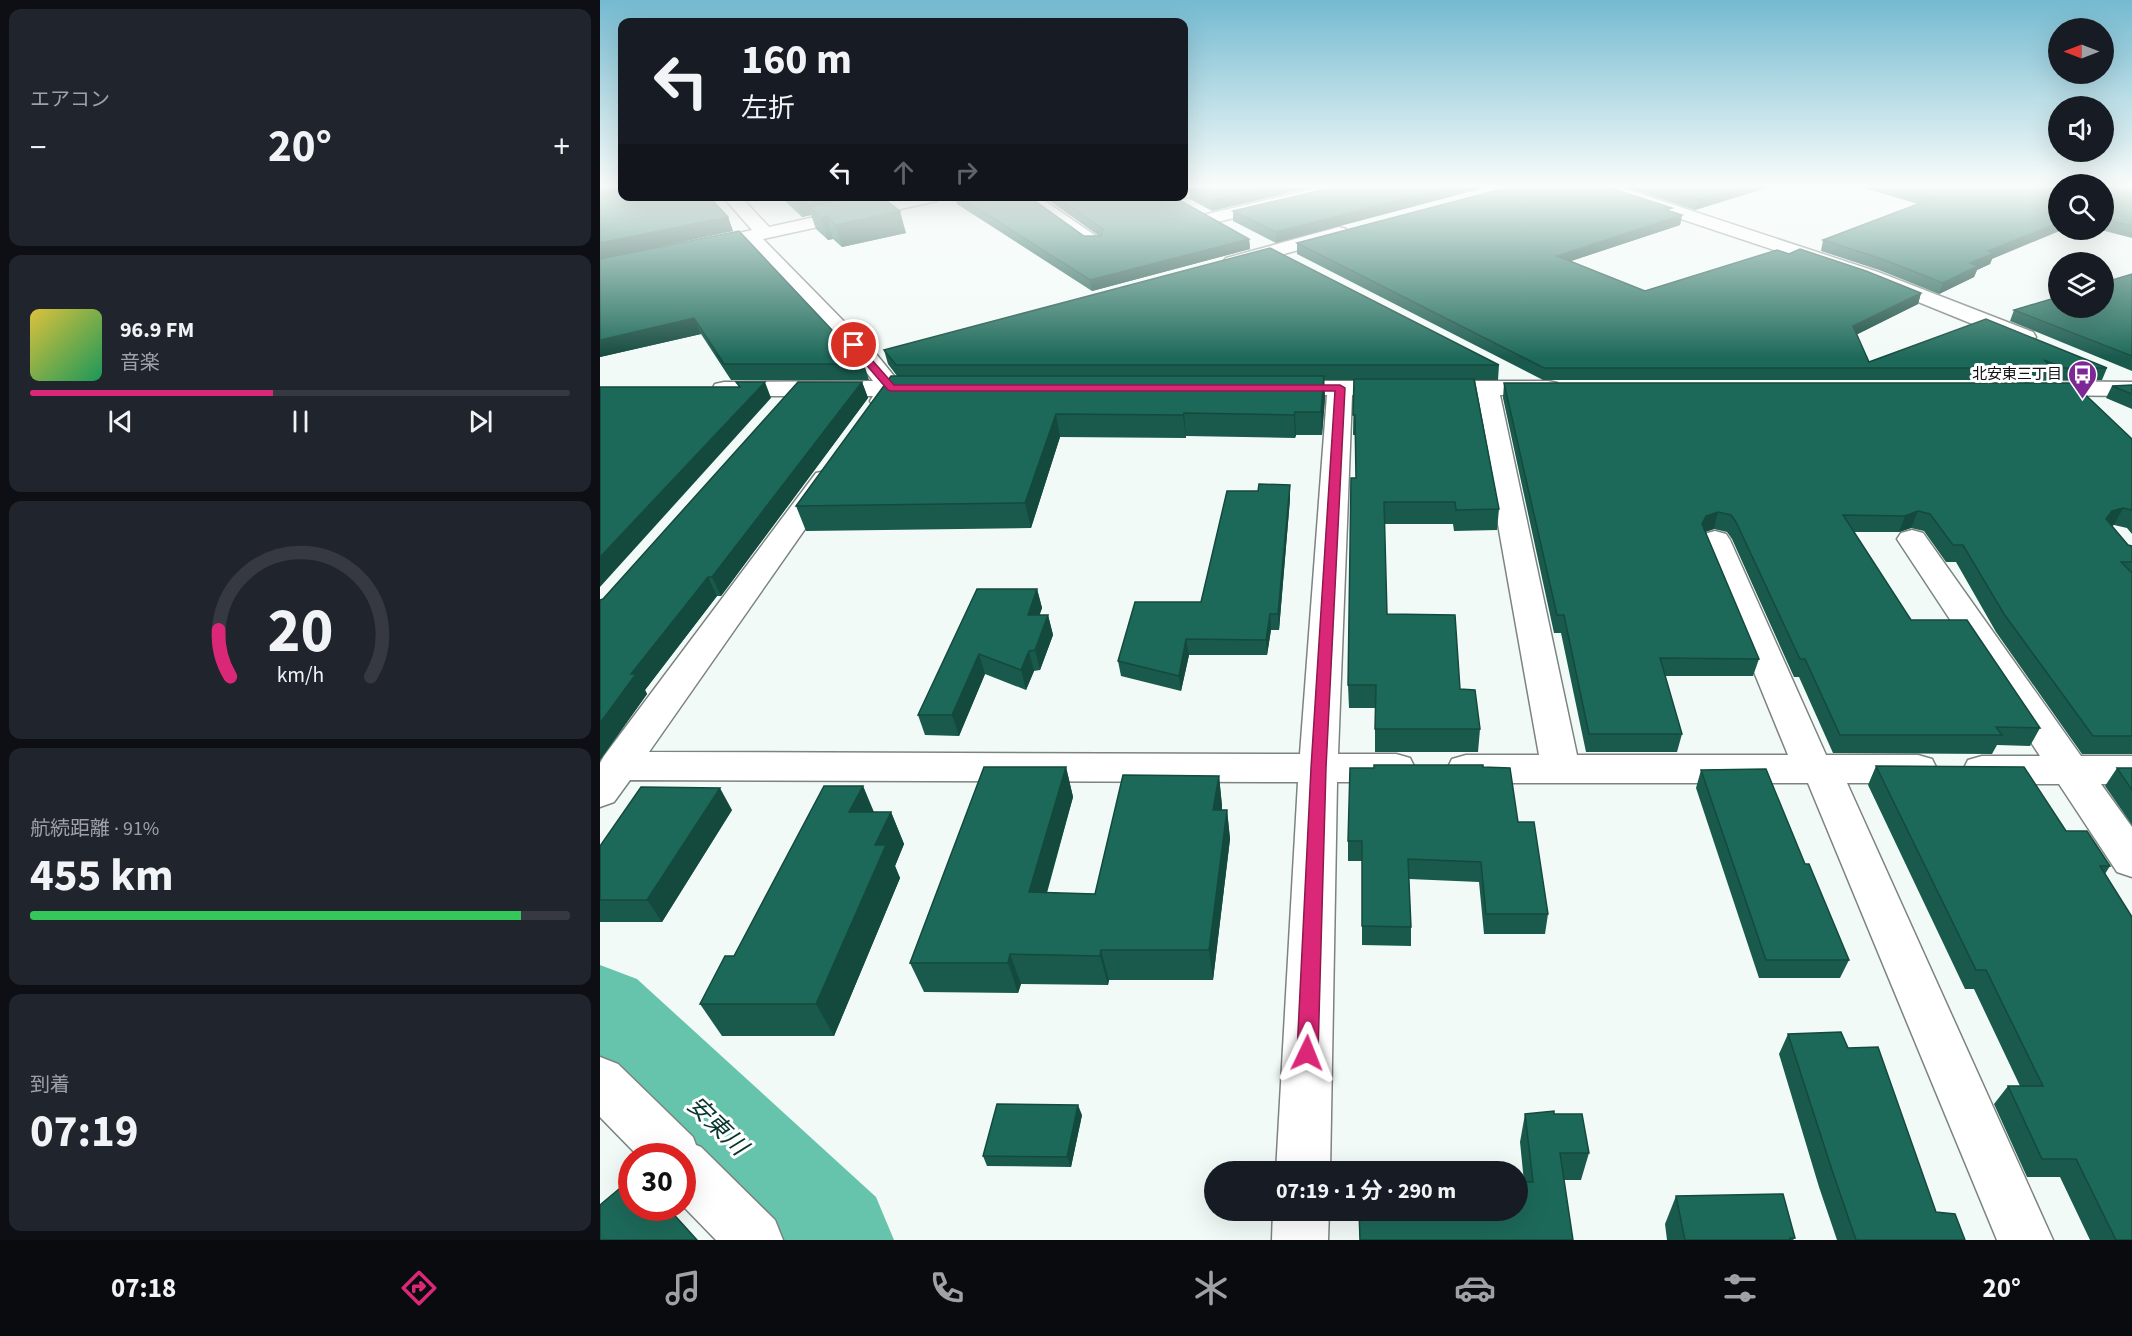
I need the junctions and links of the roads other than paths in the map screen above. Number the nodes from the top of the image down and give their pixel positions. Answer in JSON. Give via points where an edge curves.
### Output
{"nodes":[{"id":1,"x":765,"y":243,"type":"edge"},
{"id":2,"x":1253,"y":243,"type":"edge"},
{"id":3,"x":1304,"y":243,"type":"edge"},
{"id":4,"x":1771,"y":243,"type":"edge"},
{"id":5,"x":1270,"y":252,"type":"junction"},
{"id":6,"x":1213,"y":267,"type":"edge"},
{"id":7,"x":1302,"y":268,"type":"edge"},
{"id":8,"x":2016,"y":310,"type":"edge"},
{"id":9,"x":1985,"y":320,"type":"junction"},
{"id":10,"x":2048,"y":346,"type":"edge"},
{"id":11,"x":2100,"y":368,"type":"edge"},
{"id":12,"x":1492,"y":378,"type":"junction"},
{"id":13,"x":2132,"y":381,"type":"edge"},
{"id":14,"x":704,"y":388,"type":"edge"},
{"id":15,"x":796,"y":388,"type":"junction"},
{"id":16,"x":891,"y":388,"type":"junction"},
{"id":17,"x":950,"y":388,"type":"edge"},
{"id":18,"x":1257,"y":388,"type":"edge"},
{"id":19,"x":1340,"y":388,"type":"junction"},
{"id":20,"x":1575,"y":388,"type":"edge"},
{"id":21,"x":2014,"y":388,"type":"edge"},
{"id":22,"x":2132,"y":388,"type":"edge"},
{"id":23,"x":772,"y":415,"type":"edge"},
{"id":24,"x":863,"y":427,"type":"edge"},
{"id":25,"x":842,"y":456,"type":"edge"},
{"id":26,"x":1912,"y":539,"type":"dead end"},
{"id":27,"x":1715,"y":540,"type":"dead end"},
{"id":28,"x":1318,"y":768,"type":"junction"},
{"id":29,"x":1561,"y":769,"type":"junction"},
{"id":30,"x":1817,"y":769,"type":"junction"},
{"id":31,"x":2070,"y":770,"type":"junction"},
{"id":32,"x":2132,"y":770,"type":"edge"},
{"id":33,"x":609,"y":779,"type":"edge"},
{"id":34,"x":2132,"y":860,"type":"edge"},
{"id":35,"x":600,"y":1081,"type":"edge"},
{"id":36,"x":661,"y":1143,"type":"edge"},
{"id":37,"x":1303,"y":1161,"type":"edge"},
{"id":38,"x":696,"y":1180,"type":"edge"},
{"id":39,"x":1301,"y":1221,"type":"edge"},
{"id":40,"x":755,"y":1240,"type":"edge"},
{"id":41,"x":1300,"y":1240,"type":"edge"},
{"id":42,"x":2025,"y":1240,"type":"edge"}],
"edges":[{"from":1,"to":16,"type":"street","via":[[880,357]]},
{"from":2,"to":5,"type":"street"},
{"from":3,"to":5,"type":"street"},
{"from":4,"to":9,"type":"street"},
{"from":5,"to":6,"type":"street"},
{"from":5,"to":7,"type":"street"},
{"from":8,"to":9,"type":"street"},
{"from":9,"to":10,"type":"street"},
{"from":11,"to":13,"type":"street"},
{"from":12,"to":19,"type":"street"},
{"from":12,"to":20,"type":"street","via":[[1539,388]]},
{"from":12,"to":29,"type":"street"},
{"from":14,"to":15,"type":"street"},
{"from":15,"to":16,"type":"street"},
{"from":15,"to":23,"type":"street"},
{"from":16,"to":17,"type":"street"},
{"from":16,"to":24,"type":"street"},
{"from":18,"to":19,"type":"street"},
{"from":19,"to":28,"type":"street"},
{"from":21,"to":22,"type":"street"},
{"from":25,"to":33,"type":"street"},
{"from":26,"to":31,"type":"street"},
{"from":27,"to":30,"type":"street"},
{"from":28,"to":29,"type":"street"},
{"from":28,"to":33,"type":"street"},
{"from":28,"to":37,"type":"street"},
{"from":29,"to":30,"type":"street"},
{"from":30,"to":31,"type":"street"},
{"from":30,"to":42,"type":"street"},
{"from":31,"to":32,"type":"street"},
{"from":31,"to":34,"type":"street"},
{"from":35,"to":36,"type":"street"},
{"from":38,"to":40,"type":"street"},
{"from":39,"to":41,"type":"street"}]}
